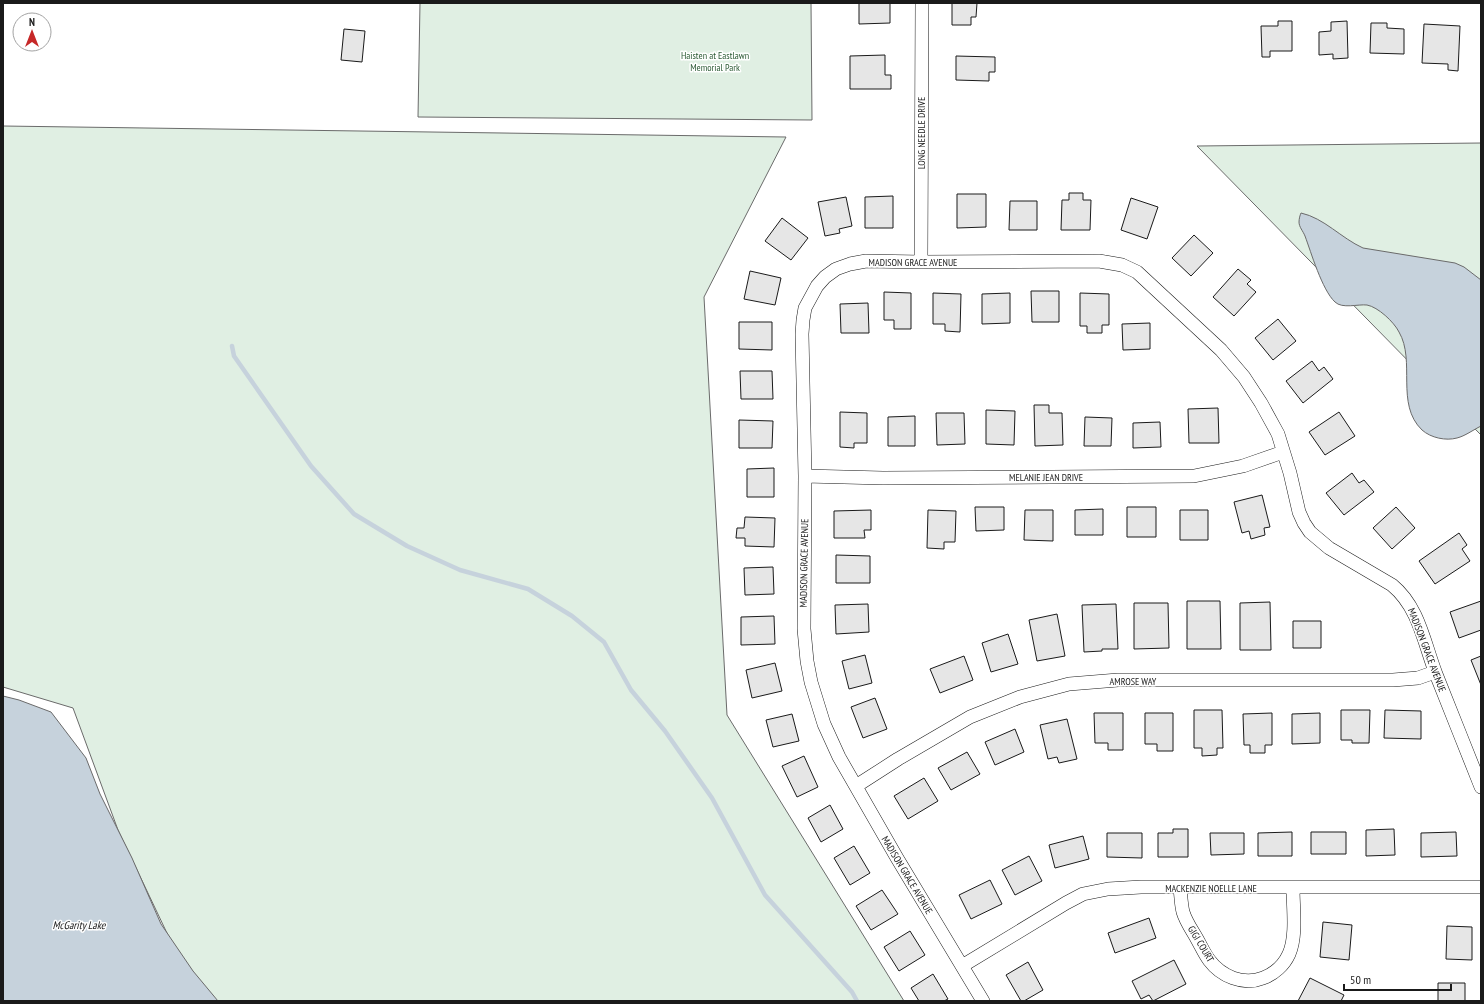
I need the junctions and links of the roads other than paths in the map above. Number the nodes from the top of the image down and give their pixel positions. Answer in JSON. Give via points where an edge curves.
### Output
{"nodes":[{"id":1,"x":922,"y":3,"type":"edge"},
{"id":2,"x":922,"y":262,"type":"junction"},
{"id":3,"x":1283,"y":452,"type":"junction"},
{"id":4,"x":805,"y":476,"type":"junction"},
{"id":5,"x":1435,"y":672,"type":"junction"},
{"id":6,"x":856,"y":786,"type":"junction"},
{"id":7,"x":1481,"y":787,"type":"edge"},
{"id":8,"x":1481,"y":887,"type":"edge"},
{"id":9,"x":1180,"y":888,"type":"junction"},
{"id":10,"x":1293,"y":888,"type":"junction"},
{"id":11,"x":962,"y":966,"type":"junction"},
{"id":12,"x":983,"y":1001,"type":"edge"}],
"edges":[{"from":1,"to":2,"type":"street","name":"LONG NEEDLE DRIVE"},
{"from":2,"to":3,"type":"street","name":"MADISON GRACE AVENUE","via":[[1103,262],[1130,268],[1148,281],[1230,359],[1261,403],[1278,434]]},
{"from":2,"to":4,"type":"street","name":"MADISON GRACE AVENUE","via":[[866,261],[850,264],[836,269],[825,277],[810,297],[805,308],[802,334]]},
{"from":3,"to":4,"type":"street","name":"MELANIE JEAN DRIVE","via":[[1243,466],[1194,476]]},
{"from":3,"to":5,"type":"street","name":"MADISON GRACE AVENUE","via":[[1304,523],[1329,548],[1400,592],[1414,613]]},
{"from":4,"to":6,"type":"street","name":"MADISON GRACE AVENUE","via":[[804,643],[811,682],[824,724]]},
{"from":5,"to":6,"type":"street","name":"AMROSE WAY","via":[[1418,678],[1393,680],[1118,680],[1069,684],[1020,697],[970,717]]},
{"from":5,"to":7,"type":"street","name":"MADISON GRACE AVENUE"},
{"from":6,"to":11,"type":"street","name":"MADISON GRACE AVENUE"},
{"from":8,"to":10,"type":"street","name":"MACKENZIE NOELLE LANE"},
{"from":9,"to":10,"type":"street","name":"MACKENZIE NOELLE LANE"},
{"from":9,"to":10,"type":"street","name":"GIGI COURT","via":[[1186,920],[1209,960],[1230,977],[1248,981],[1259,980],[1276,971],[1289,954],[1293,936]]},
{"from":9,"to":11,"type":"street","name":"MACKENZIE NOELLE LANE","via":[[1108,889],[1084,894]]},
{"from":11,"to":12,"type":"street","name":"MADISON GRACE AVENUE"}]}
